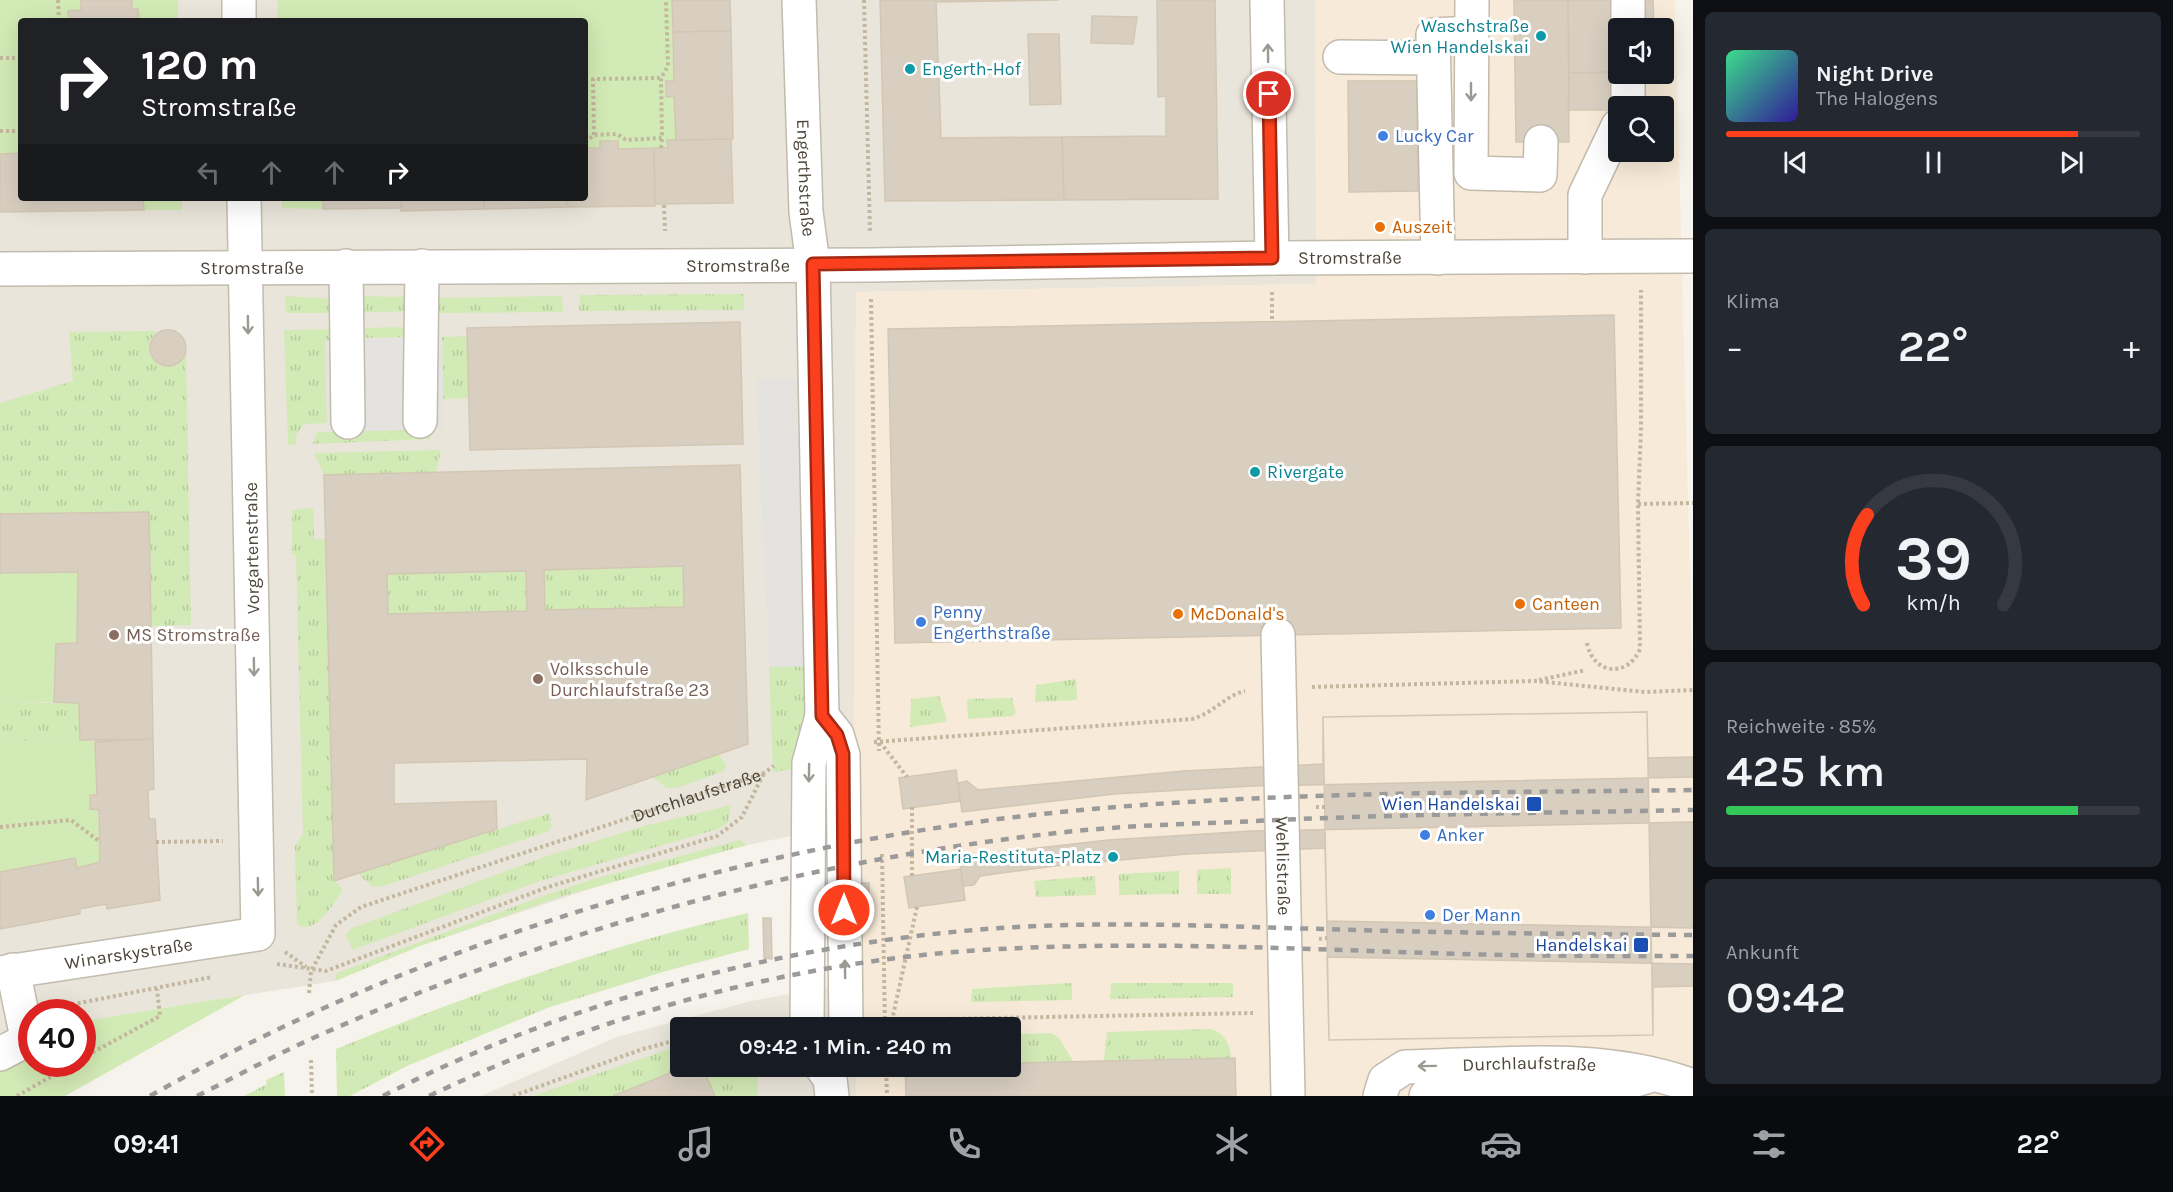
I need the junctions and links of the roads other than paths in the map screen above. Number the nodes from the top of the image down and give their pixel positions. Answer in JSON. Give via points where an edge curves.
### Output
{"nodes":[{"id":1,"x":239,"y":0,"type":"edge"},
{"id":2,"x":799,"y":0,"type":"edge"},
{"id":3,"x":1268,"y":0,"type":"edge"},
{"id":4,"x":1472,"y":0,"type":"edge"},
{"id":5,"x":1628,"y":0,"type":"edge"},
{"id":6,"x":239,"y":18,"type":"edge"},
{"id":7,"x":1628,"y":18,"type":"edge"},
{"id":8,"x":1472,"y":33,"type":"junction"},
{"id":9,"x":1340,"y":57,"type":"dead end"},
{"id":10,"x":1433,"y":57,"type":"junction"},
{"id":11,"x":1541,"y":142,"type":"dead end"},
{"id":12,"x":1608,"y":147,"type":"edge"},
{"id":13,"x":244,"y":201,"type":"edge"},
{"id":14,"x":1693,"y":256,"type":"edge"},
{"id":15,"x":1585,"y":257,"type":"junction"},
{"id":16,"x":1272,"y":258,"type":"junction"},
{"id":17,"x":1438,"y":258,"type":"junction"},
{"id":18,"x":813,"y":264,"type":"junction"},
{"id":19,"x":246,"y":266,"type":"junction"},
{"id":20,"x":346,"y":266,"type":"junction"},
{"id":21,"x":422,"y":266,"type":"junction"},
{"id":22,"x":0,"y":269,"type":"edge"},
{"id":23,"x":420,"y":421,"type":"dead end"},
{"id":24,"x":348,"y":422,"type":"dead end"},
{"id":25,"x":1278,"y":635,"type":"dead end"},
{"id":26,"x":822,"y":716,"type":"junction"},
{"id":27,"x":263,"y":948,"type":"joint"},
{"id":28,"x":6,"y":971,"type":"edge"},
{"id":29,"x":807,"y":1017,"type":"edge"},
{"id":30,"x":846,"y":1017,"type":"edge"},
{"id":31,"x":0,"y":1054,"type":"edge"},
{"id":32,"x":1660,"y":1073,"type":"junction"},
{"id":33,"x":1693,"y":1086,"type":"edge"},
{"id":34,"x":1595,"y":1095,"type":"edge"},
{"id":35,"x":1288,"y":1096,"type":"edge"},
{"id":36,"x":1380,"y":1096,"type":"edge"},
{"id":37,"x":1426,"y":1096,"type":"edge"}],
"edges":[{"from":1,"to":6,"type":"street"},
{"from":2,"to":18,"type":"street","name":"Engerthstraße","via":[[806,212]]},
{"from":16,"to":3,"type":"street","one_way":true},
{"from":4,"to":8,"type":"street"},
{"from":5,"to":7,"type":"street"},
{"from":8,"to":10,"type":"street","via":[[1433,35]]},
{"from":8,"to":11,"type":"street","one_way":true,"via":[[1471,172],[1540,174]]},
{"from":9,"to":10,"type":"street"},
{"from":10,"to":17,"type":"street"},
{"from":12,"to":15,"type":"street","via":[[1585,195]]},
{"from":13,"to":19,"type":"street","name":"Vorgartenstraße"},
{"from":14,"to":15,"type":"street","name":"Stromstraße"},
{"from":15,"to":17,"type":"street","name":"Stromstraße"},
{"from":16,"to":17,"type":"street","name":"Stromstraße"},
{"from":16,"to":18,"type":"street","name":"Stromstraße"},
{"from":18,"to":21,"type":"street","name":"Stromstraße"},
{"from":18,"to":26,"type":"street","name":"Engerthstraße"},
{"from":19,"to":20,"type":"street","name":"Stromstraße"},
{"from":19,"to":22,"type":"street","name":"Stromstraße"},
{"from":19,"to":27,"type":"street","name":"Vorgartenstraße","one_way":true,"via":[[257,840]]},
{"from":20,"to":21,"type":"street","name":"Stromstraße"},
{"from":20,"to":24,"type":"street"},
{"from":21,"to":23,"type":"street"},
{"from":25,"to":35,"type":"street","name":"Wehlistraße"},
{"from":26,"to":29,"type":"street","name":"Engerthstraße","one_way":true,"via":[[809,763]]},
{"from":30,"to":26,"type":"street","one_way":true,"via":[[843,754],[837,735]]},
{"from":27,"to":28,"type":"street","name":"Winarskystraße"},
{"from":28,"to":31,"type":"street","via":[[26,1033],[24,1039]]},
{"from":32,"to":33,"type":"street","name":"Durchlaufstraße"},
{"from":32,"to":34,"type":"street"},
{"from":32,"to":36,"type":"street","name":"Durchlaufstraße","one_way":true,"via":[[1579,1063],[1405,1067],[1385,1080]]},
{"from":34,"to":37,"type":"street"}]}
